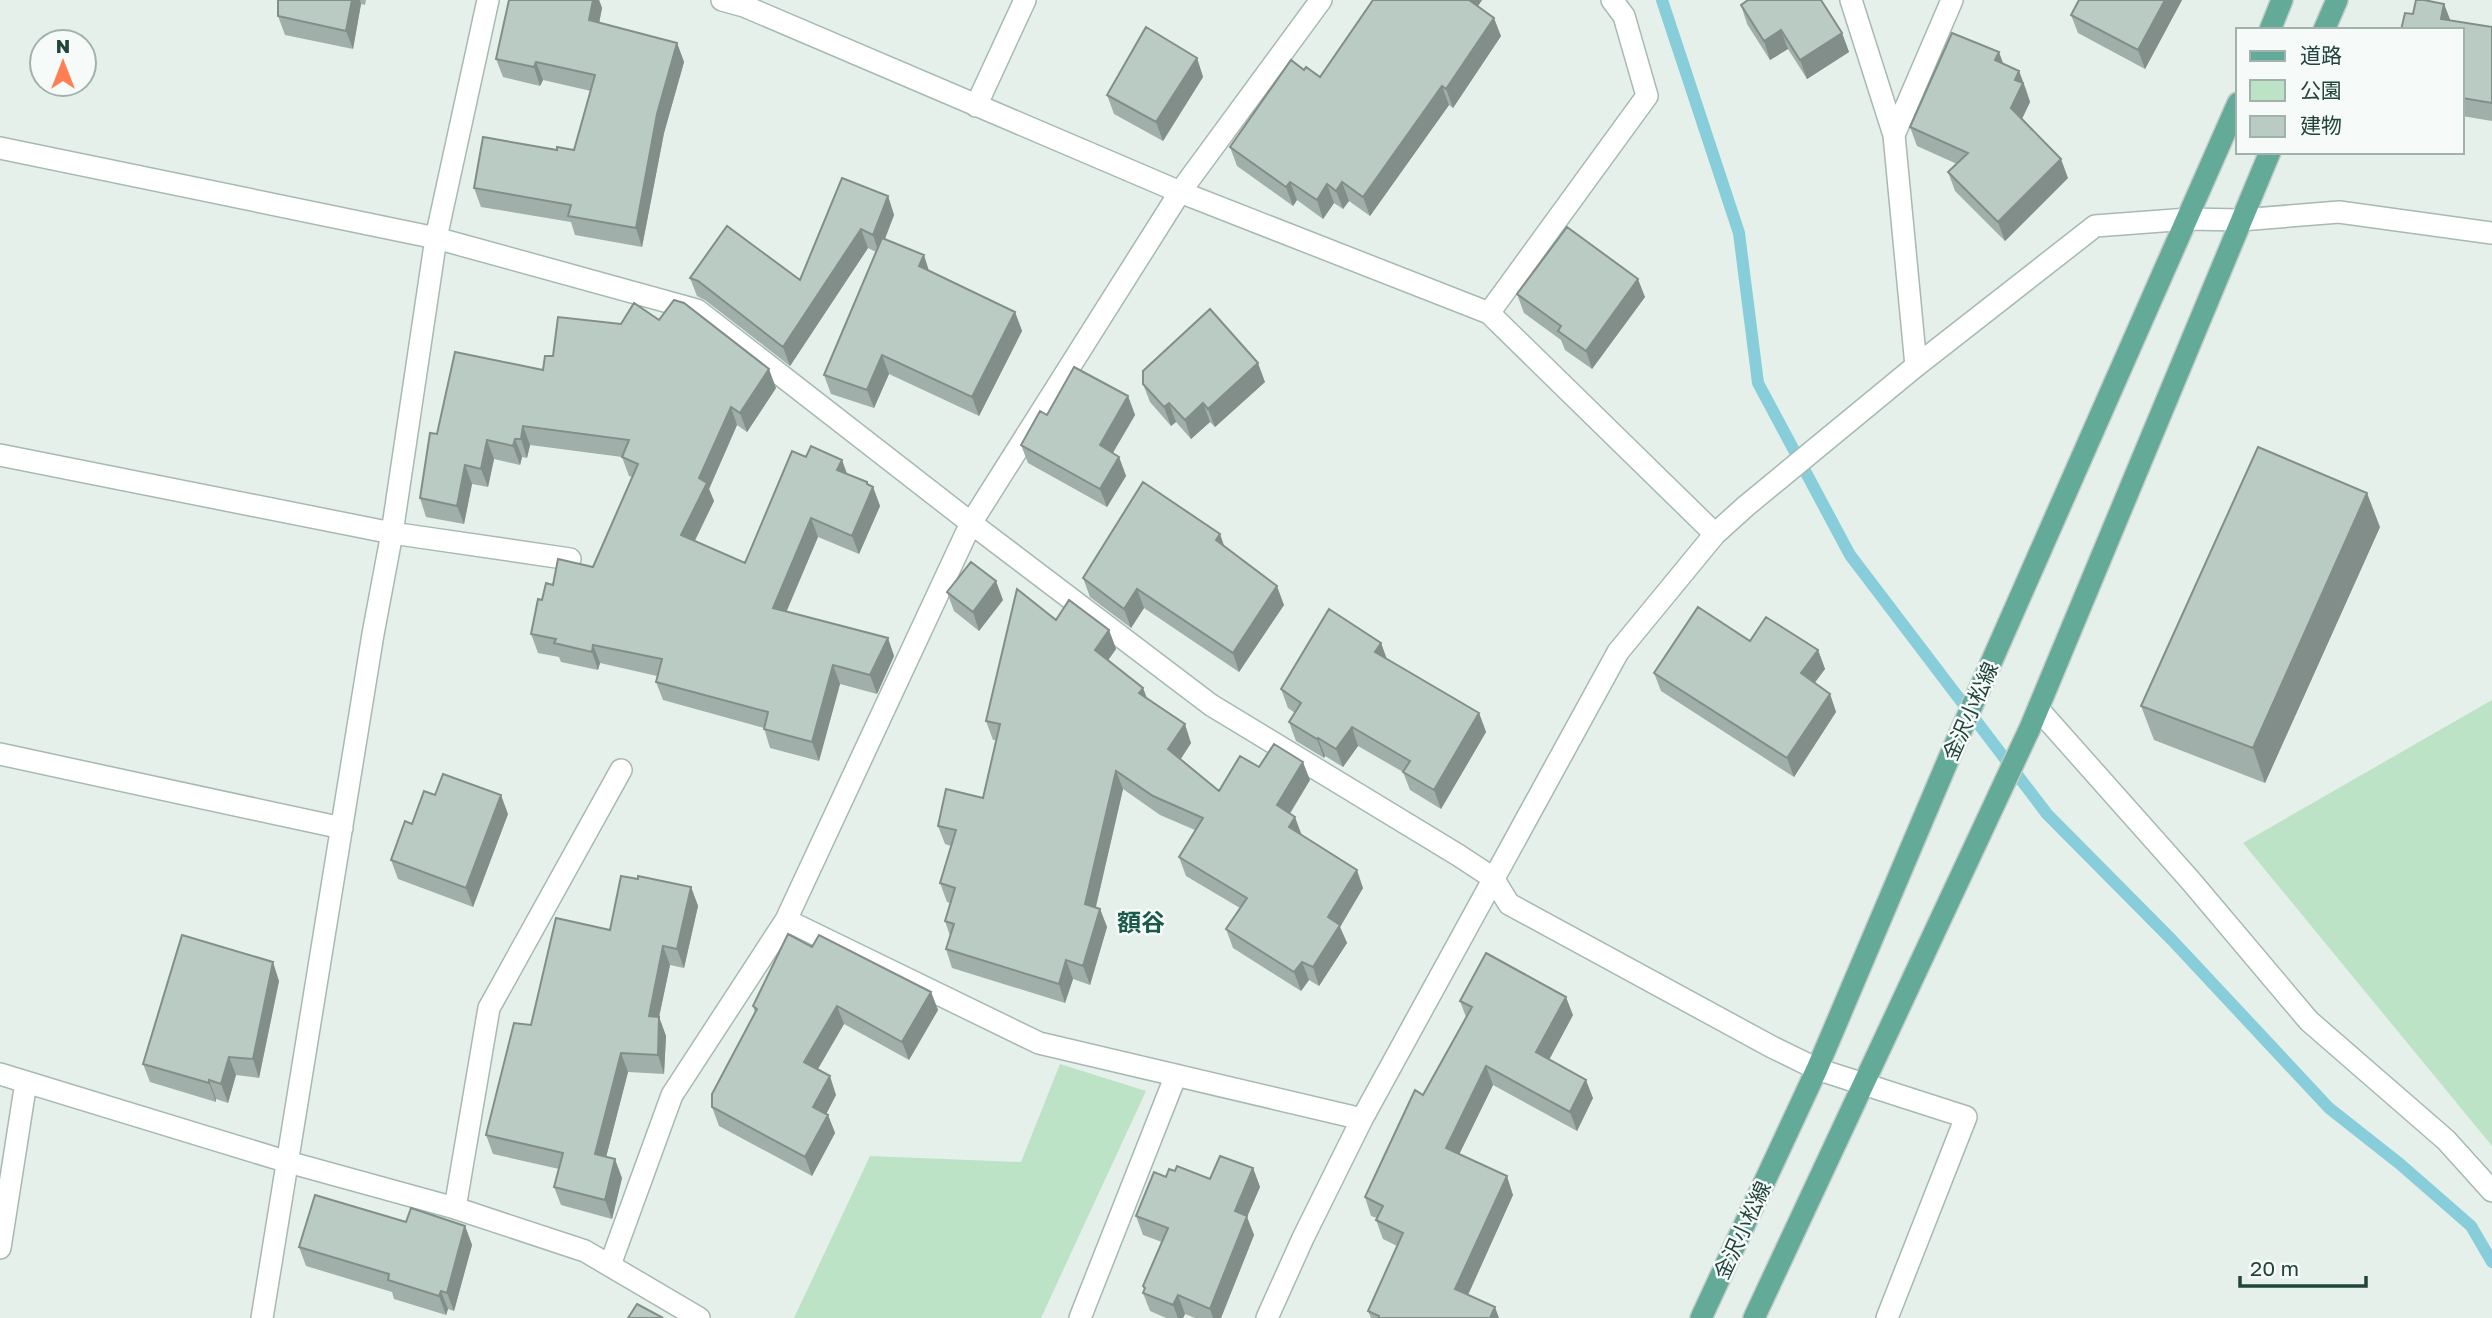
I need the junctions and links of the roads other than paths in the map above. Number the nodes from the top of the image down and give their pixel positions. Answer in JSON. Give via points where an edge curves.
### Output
{"nodes":[{"id":1,"x":488,"y":0,"type":"edge"},
{"id":2,"x":722,"y":0,"type":"edge"},
{"id":3,"x":1025,"y":0,"type":"edge"},
{"id":4,"x":1321,"y":0,"type":"edge"},
{"id":5,"x":1612,"y":0,"type":"edge"},
{"id":6,"x":1851,"y":0,"type":"edge"},
{"id":7,"x":1952,"y":0,"type":"edge"},
{"id":8,"x":2282,"y":0,"type":"edge"},
{"id":9,"x":2337,"y":0,"type":"edge"},
{"id":10,"x":746,"y":3,"type":"edge"},
{"id":11,"x":2271,"y":28,"type":"edge"},
{"id":12,"x":2325,"y":28,"type":"edge"},
{"id":13,"x":976,"y":106,"type":"junction"},
{"id":14,"x":2236,"y":108,"type":"edge"},
{"id":15,"x":1894,"y":135,"type":"junction"},
{"id":16,"x":0,"y":148,"type":"edge"},
{"id":17,"x":2269,"y":154,"type":"edge"},
{"id":18,"x":1180,"y":192,"type":"junction"},
{"id":19,"x":2188,"y":219,"type":"junction"},
{"id":20,"x":2241,"y":220,"type":"junction"},
{"id":21,"x":2492,"y":233,"type":"edge"},
{"id":22,"x":436,"y":238,"type":"junction"},
{"id":23,"x":1489,"y":313,"type":"junction"},
{"id":24,"x":1916,"y":366,"type":"junction"},
{"id":25,"x":0,"y":455,"type":"edge"},
{"id":26,"x":971,"y":523,"type":"junction"},
{"id":27,"x":392,"y":534,"type":"junction"},
{"id":28,"x":1715,"y":534,"type":"junction"},
{"id":29,"x":570,"y":559,"type":"edge"},
{"id":30,"x":2034,"y":719,"type":"junction"},
{"id":31,"x":0,"y":754,"type":"edge"},
{"id":32,"x":621,"y":770,"type":"dead end"},
{"id":33,"x":342,"y":828,"type":"junction"},
{"id":34,"x":1493,"y":878,"type":"junction"},
{"id":35,"x":786,"y":920,"type":"junction"},
{"id":36,"x":1817,"y":1069,"type":"junction"},
{"id":37,"x":0,"y":1074,"type":"edge"},
{"id":38,"x":1176,"y":1075,"type":"junction"},
{"id":39,"x":26,"y":1082,"type":"junction"},
{"id":40,"x":1863,"y":1083,"type":"junction"},
{"id":41,"x":1362,"y":1119,"type":"junction"},
{"id":42,"x":288,"y":1162,"type":"junction"},
{"id":43,"x":2492,"y":1191,"type":"edge"},
{"id":44,"x":455,"y":1208,"type":"junction"},
{"id":45,"x":0,"y":1248,"type":"edge"},
{"id":46,"x":610,"y":1265,"type":"junction"},
{"id":47,"x":262,"y":1318,"type":"edge"},
{"id":48,"x":699,"y":1318,"type":"edge"},
{"id":49,"x":1080,"y":1318,"type":"edge"},
{"id":50,"x":1267,"y":1318,"type":"edge"},
{"id":51,"x":1700,"y":1318,"type":"edge"},
{"id":52,"x":1754,"y":1318,"type":"edge"},
{"id":53,"x":1887,"y":1318,"type":"edge"}],
"edges":[{"from":1,"to":22,"type":"street"},
{"from":2,"to":10,"type":"street"},
{"from":3,"to":13,"type":"street"},
{"from":4,"to":18,"type":"street"},
{"from":5,"to":23,"type":"street","via":[[1625,16],[1647,96]]},
{"from":6,"to":15,"type":"street"},
{"from":7,"to":15,"type":"street"},
{"from":8,"to":11,"type":"main road"},
{"from":9,"to":12,"type":"main road"},
{"from":10,"to":13,"type":"street"},
{"from":13,"to":18,"type":"street"},
{"from":14,"to":19,"type":"main road","name":"金沢小松線"},
{"from":15,"to":24,"type":"street"},
{"from":16,"to":22,"type":"street"},
{"from":17,"to":20,"type":"main road"},
{"from":18,"to":23,"type":"street"},
{"from":18,"to":26,"type":"street"},
{"from":19,"to":20,"type":"street"},
{"from":19,"to":24,"type":"street","via":[[2095,226]]},
{"from":19,"to":36,"type":"main road","name":"金沢小松線","via":[[1986,673]]},
{"from":20,"to":21,"type":"street","via":[[2339,212]]},
{"from":20,"to":30,"type":"main road"},
{"from":22,"to":26,"type":"street","via":[[697,310]]},
{"from":22,"to":27,"type":"street"},
{"from":23,"to":28,"type":"street"},
{"from":24,"to":28,"type":"street"},
{"from":25,"to":27,"type":"street"},
{"from":26,"to":34,"type":"street","via":[[1211,705]]},
{"from":26,"to":35,"type":"street"},
{"from":27,"to":29,"type":"street"},
{"from":27,"to":33,"type":"street"},
{"from":28,"to":34,"type":"street","via":[[1618,652]]},
{"from":30,"to":40,"type":"main road"},
{"from":30,"to":43,"type":"street","via":[[2190,880],[2309,1021],[2446,1140]]},
{"from":31,"to":33,"type":"street"},
{"from":32,"to":44,"type":"street","via":[[489,1008]]},
{"from":33,"to":42,"type":"street"},
{"from":34,"to":36,"type":"street","via":[[1509,904]]},
{"from":34,"to":41,"type":"street"},
{"from":35,"to":38,"type":"street","via":[[1039,1043]]},
{"from":35,"to":46,"type":"street","via":[[672,1095]]},
{"from":36,"to":40,"type":"street"},
{"from":36,"to":51,"type":"main road","name":"金沢小松線"},
{"from":37,"to":39,"type":"street"},
{"from":38,"to":41,"type":"street"},
{"from":38,"to":49,"type":"street"},
{"from":39,"to":42,"type":"street"},
{"from":39,"to":45,"type":"street"},
{"from":40,"to":52,"type":"main road"},
{"from":40,"to":53,"type":"street","via":[[1966,1117]]},
{"from":41,"to":50,"type":"street"},
{"from":42,"to":44,"type":"street"},
{"from":42,"to":47,"type":"street"},
{"from":44,"to":46,"type":"street","via":[[585,1251]]},
{"from":46,"to":48,"type":"street"}]}
